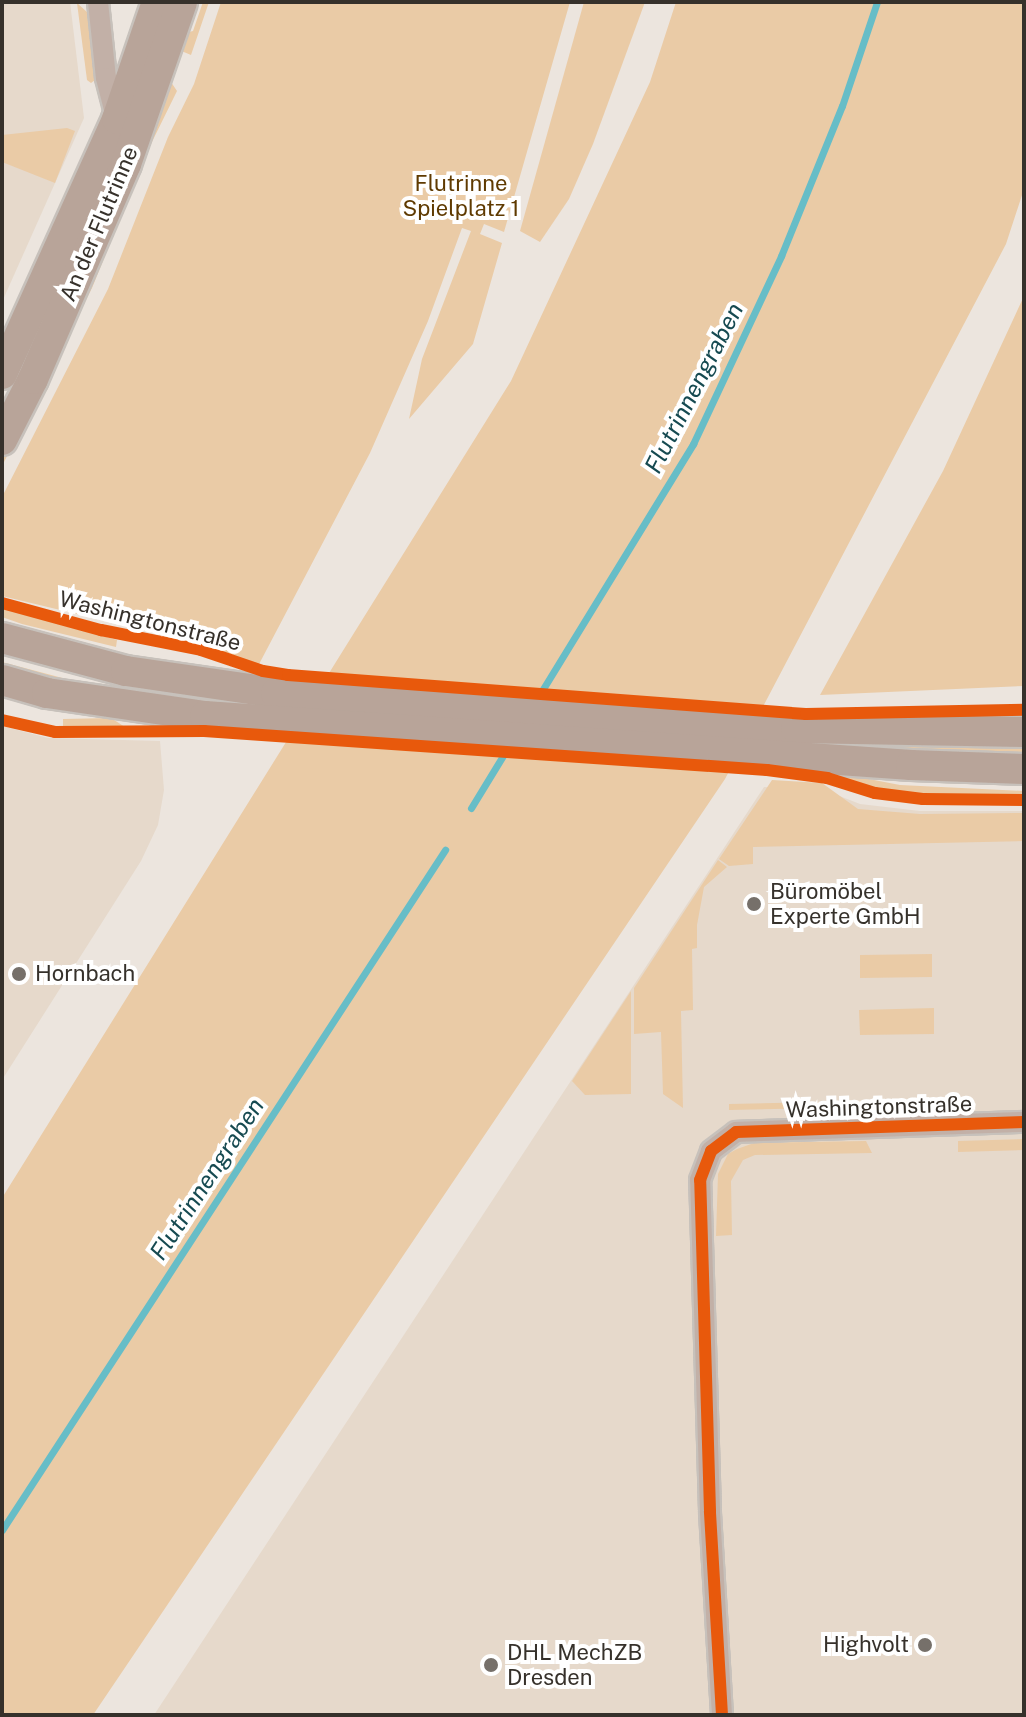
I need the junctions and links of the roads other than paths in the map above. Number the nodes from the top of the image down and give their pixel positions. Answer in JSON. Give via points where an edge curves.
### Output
{"nodes":[{"id":1,"x":98,"y":2,"type":"edge"},
{"id":2,"x":157,"y":2,"type":"edge"},
{"id":3,"x":182,"y":2,"type":"edge"},
{"id":4,"x":117,"y":119,"type":"junction"},
{"id":5,"x":126,"y":164,"type":"junction"},
{"id":6,"x":2,"y":374,"type":"edge"},
{"id":7,"x":2,"y":440,"type":"edge"},
{"id":8,"x":2,"y":638,"type":"edge"},
{"id":9,"x":2,"y":680,"type":"edge"},
{"id":10,"x":1024,"y":732,"type":"edge"},
{"id":11,"x":1024,"y":769,"type":"edge"},
{"id":12,"x":1024,"y":1122,"type":"edge"},
{"id":13,"x":722,"y":1715,"type":"edge"}],
"edges":[{"from":1,"to":4,"type":"street","via":[[106,78]]},
{"from":2,"to":4,"type":"main road","name":"An der Flutrinne"},
{"from":3,"to":5,"type":"main road","name":"An der Flutrinne"},
{"from":4,"to":5,"type":"street"},
{"from":4,"to":6,"type":"main road","name":"An der Flutrinne"},
{"from":5,"to":7,"type":"main road","name":"An der Flutrinne"},
{"from":8,"to":10,"type":"main road","name":"Washingtonstraße","via":[[126,671],[276,693],[796,728]]},
{"from":9,"to":11,"type":"main road","via":[[129,707],[259,719]]},
{"from":12,"to":13,"type":"street","name":"Washingtonstraße","via":[[736,1132],[711,1151],[700,1180]]}]}
